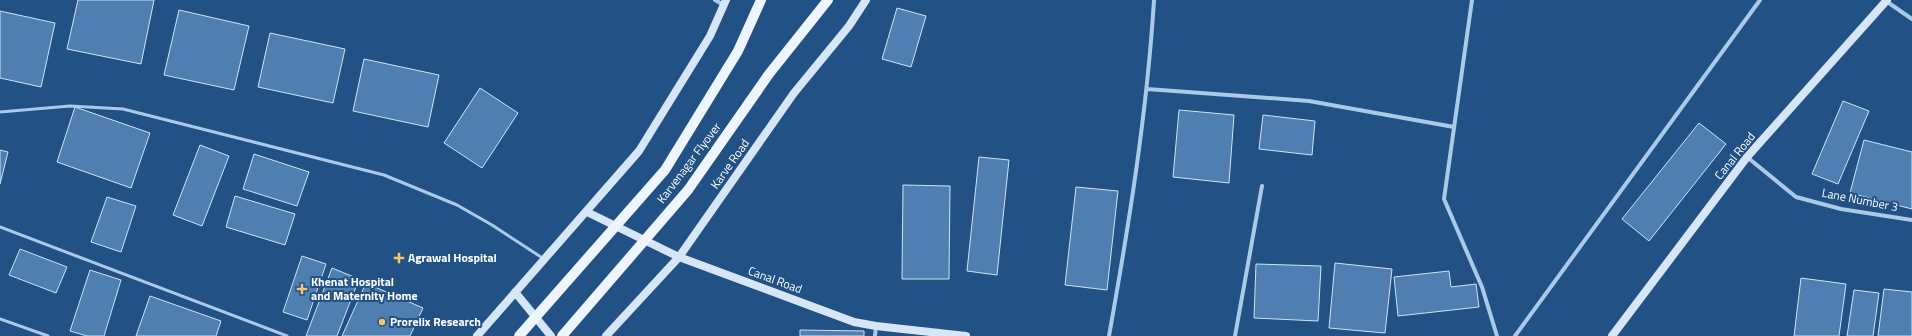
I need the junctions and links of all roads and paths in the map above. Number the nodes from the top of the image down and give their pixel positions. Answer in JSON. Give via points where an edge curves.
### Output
{"nodes":[{"id":1,"x":715,"y":0,"type":"edge"},
{"id":2,"x":761,"y":0,"type":"edge"},
{"id":3,"x":828,"y":0,"type":"edge"},
{"id":4,"x":866,"y":0,"type":"edge"},
{"id":5,"x":1154,"y":0,"type":"edge"},
{"id":6,"x":1472,"y":0,"type":"edge"},
{"id":7,"x":1760,"y":0,"type":"edge"},
{"id":8,"x":1886,"y":1,"type":"edge"},
{"id":9,"x":725,"y":2,"type":"edge"},
{"id":10,"x":1912,"y":19,"type":"edge"},
{"id":11,"x":1147,"y":89,"type":"junction"},
{"id":12,"x":0,"y":112,"type":"edge"},
{"id":13,"x":1454,"y":127,"type":"junction"},
{"id":14,"x":1747,"y":157,"type":"junction"},
{"id":15,"x":1262,"y":186,"type":"dead end"},
{"id":16,"x":587,"y":212,"type":"junction"},
{"id":17,"x":1912,"y":220,"type":"edge"},
{"id":18,"x":0,"y":227,"type":"edge"},
{"id":19,"x":680,"y":257,"type":"junction"},
{"id":20,"x":544,"y":259,"type":"junction"},
{"id":21,"x":516,"y":292,"type":"junction"},
{"id":22,"x":0,"y":319,"type":"edge"},
{"id":23,"x":876,"y":326,"type":"junction"},
{"id":24,"x":48,"y":336,"type":"edge"},
{"id":25,"x":287,"y":336,"type":"edge"},
{"id":26,"x":477,"y":336,"type":"edge"},
{"id":27,"x":519,"y":336,"type":"edge"},
{"id":28,"x":551,"y":336,"type":"edge"},
{"id":29,"x":562,"y":336,"type":"edge"},
{"id":30,"x":606,"y":336,"type":"edge"},
{"id":31,"x":875,"y":336,"type":"edge"},
{"id":32,"x":966,"y":336,"type":"edge"},
{"id":33,"x":1109,"y":336,"type":"edge"},
{"id":34,"x":1235,"y":336,"type":"edge"},
{"id":35,"x":1497,"y":336,"type":"edge"},
{"id":36,"x":1515,"y":336,"type":"edge"},
{"id":37,"x":1612,"y":336,"type":"edge"}],
"edges":[{"from":1,"to":9,"type":"street"},
{"from":2,"to":27,"type":"main road","name":"Karvenagar Flyover","bridge":true,"via":[[738,51],[665,170]]},
{"from":3,"to":29,"type":"main road","name":"Karvenagar Flyover","bridge":true,"via":[[769,74],[688,190]]},
{"from":4,"to":19,"type":"street","name":"Karve Road","via":[[849,26],[794,93]]},
{"from":5,"to":11,"type":"street"},
{"from":6,"to":13,"type":"street"},
{"from":7,"to":36,"type":"street"},
{"from":8,"to":10,"type":"street"},
{"from":8,"to":14,"type":"street","name":"Canal Road"},
{"from":9,"to":16,"type":"street","via":[[710,36],[639,151]]},
{"from":11,"to":13,"type":"street","via":[[1309,101]]},
{"from":11,"to":33,"type":"street"},
{"from":12,"to":20,"type":"lane","via":[[70,106],[123,109],[384,175],[456,205]]},
{"from":13,"to":35,"type":"street","via":[[1444,199],[1482,287]]},
{"from":14,"to":17,"type":"street","name":"Lane Number 3","via":[[1796,197],[1841,209]]},
{"from":14,"to":37,"type":"street","name":"Canal Road"},
{"from":15,"to":34,"type":"street"},
{"from":16,"to":19,"type":"street","name":"Canal Road"},
{"from":16,"to":20,"type":"street"},
{"from":18,"to":25,"type":"lane"},
{"from":19,"to":23,"type":"street","name":"Canal Road","via":[[854,322]]},
{"from":19,"to":30,"type":"street","name":"Karve Road"},
{"from":20,"to":21,"type":"street"},
{"from":21,"to":26,"type":"street"},
{"from":21,"to":28,"type":"street"},
{"from":22,"to":24,"type":"lane"},
{"from":23,"to":31,"type":"street"},
{"from":23,"to":32,"type":"street","name":"Canal Road"}]}
